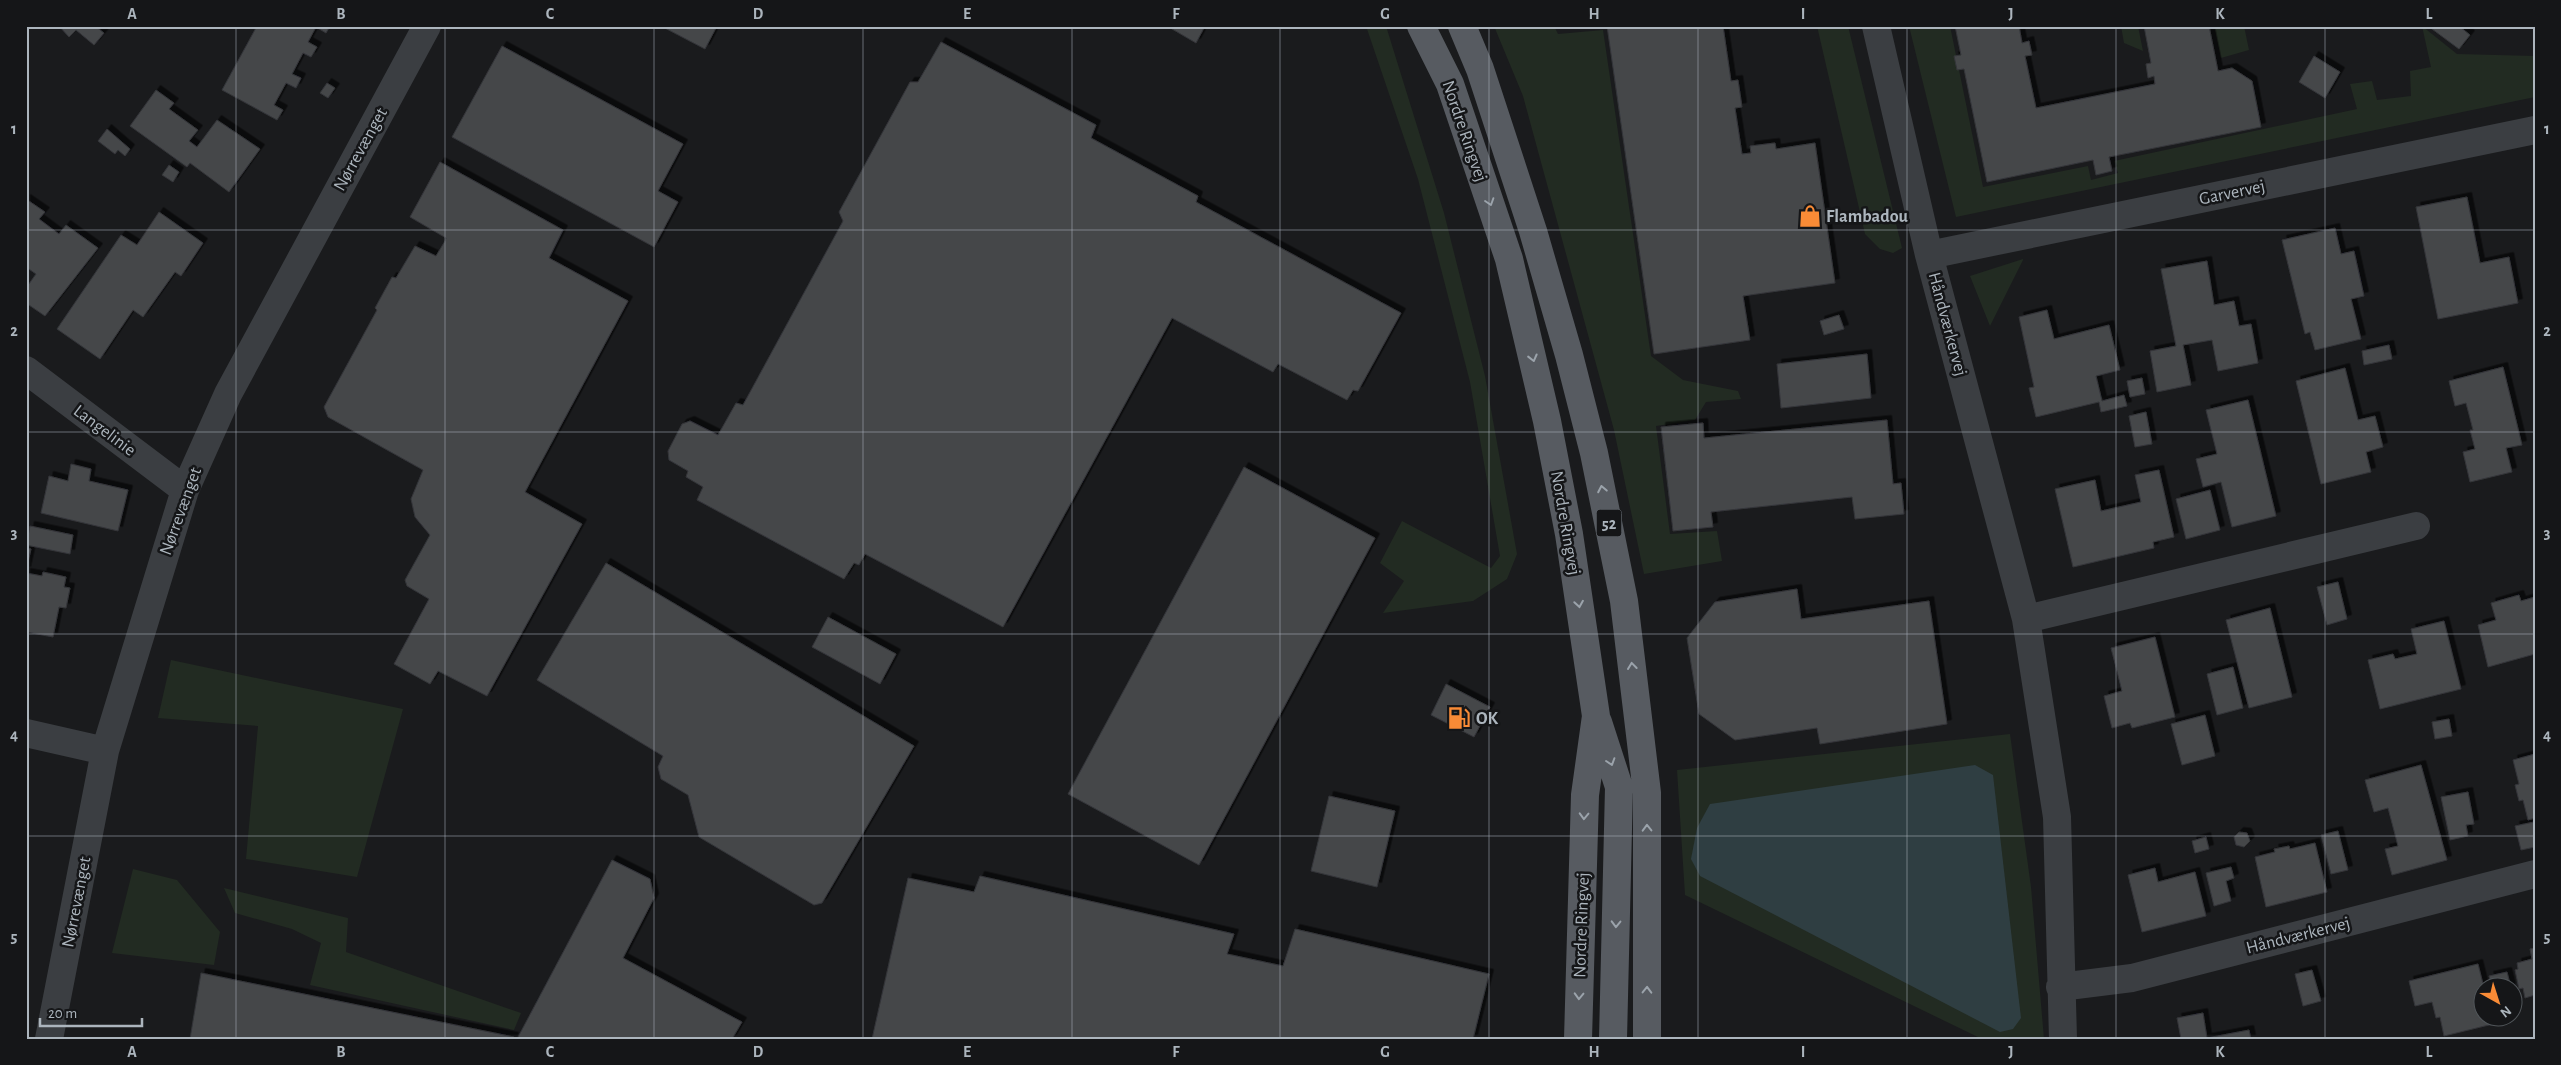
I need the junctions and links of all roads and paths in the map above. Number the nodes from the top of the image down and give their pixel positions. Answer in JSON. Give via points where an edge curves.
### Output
{"nodes":[{"id":1,"x":427,"y":26,"type":"edge"},
{"id":2,"x":1421,"y":26,"type":"edge"},
{"id":3,"x":1462,"y":26,"type":"edge"},
{"id":4,"x":1876,"y":26,"type":"edge"},
{"id":5,"x":2535,"y":130,"type":"edge"},
{"id":6,"x":1929,"y":255,"type":"junction"},
{"id":7,"x":26,"y":370,"type":"edge"},
{"id":8,"x":185,"y":490,"type":"junction"},
{"id":9,"x":2416,"y":526,"type":"dead end"},
{"id":10,"x":2026,"y":619,"type":"junction"},
{"id":11,"x":1596,"y":716,"type":"junction"},
{"id":12,"x":26,"y":733,"type":"edge"},
{"id":13,"x":105,"y":751,"type":"junction"},
{"id":14,"x":2535,"y":874,"type":"edge"},
{"id":15,"x":2060,"y":987,"type":"junction"},
{"id":16,"x":49,"y":1039,"type":"edge"},
{"id":17,"x":1578,"y":1039,"type":"edge"},
{"id":18,"x":1613,"y":1039,"type":"edge"},
{"id":19,"x":1647,"y":1039,"type":"edge"},
{"id":20,"x":2063,"y":1039,"type":"edge"}],
"edges":[{"from":1,"to":8,"type":"street","name":"Nørrevænget","via":[[232,385]]},
{"from":2,"to":11,"type":"main road","name":"Nordre Ringvej","one_way":true,"via":[[1450,84],[1509,259],[1548,420]]},
{"from":19,"to":3,"type":"main road","name":"Nordre Ringvej","number":"52","one_way":true,"via":[[1647,793],[1624,601],[1594,453],[1569,355],[1534,231],[1480,69]]},
{"from":4,"to":6,"type":"street","name":"Håndværkervej"},
{"from":5,"to":6,"type":"street","name":"Garvervej"},
{"from":6,"to":10,"type":"street","name":"Håndværkervej"},
{"from":7,"to":8,"type":"street","name":"Langelinie"},
{"from":8,"to":13,"type":"street","name":"Nørrevænget"},
{"from":9,"to":10,"type":"street"},
{"from":10,"to":15,"type":"street","name":"Håndværkervej","via":[[2057,817]]},
{"from":11,"to":17,"type":"main road","name":"Nordre Ringvej","one_way":true,"via":[[1585,795]]},
{"from":11,"to":18,"type":"main road","one_way":true,"via":[[1619,787]]},
{"from":12,"to":13,"type":"street"},
{"from":13,"to":16,"type":"street","name":"Nørrevænget"},
{"from":14,"to":15,"type":"street","name":"Håndværkervej","via":[[2132,978]]},
{"from":15,"to":20,"type":"street","name":"Håndværkervej"}]}
